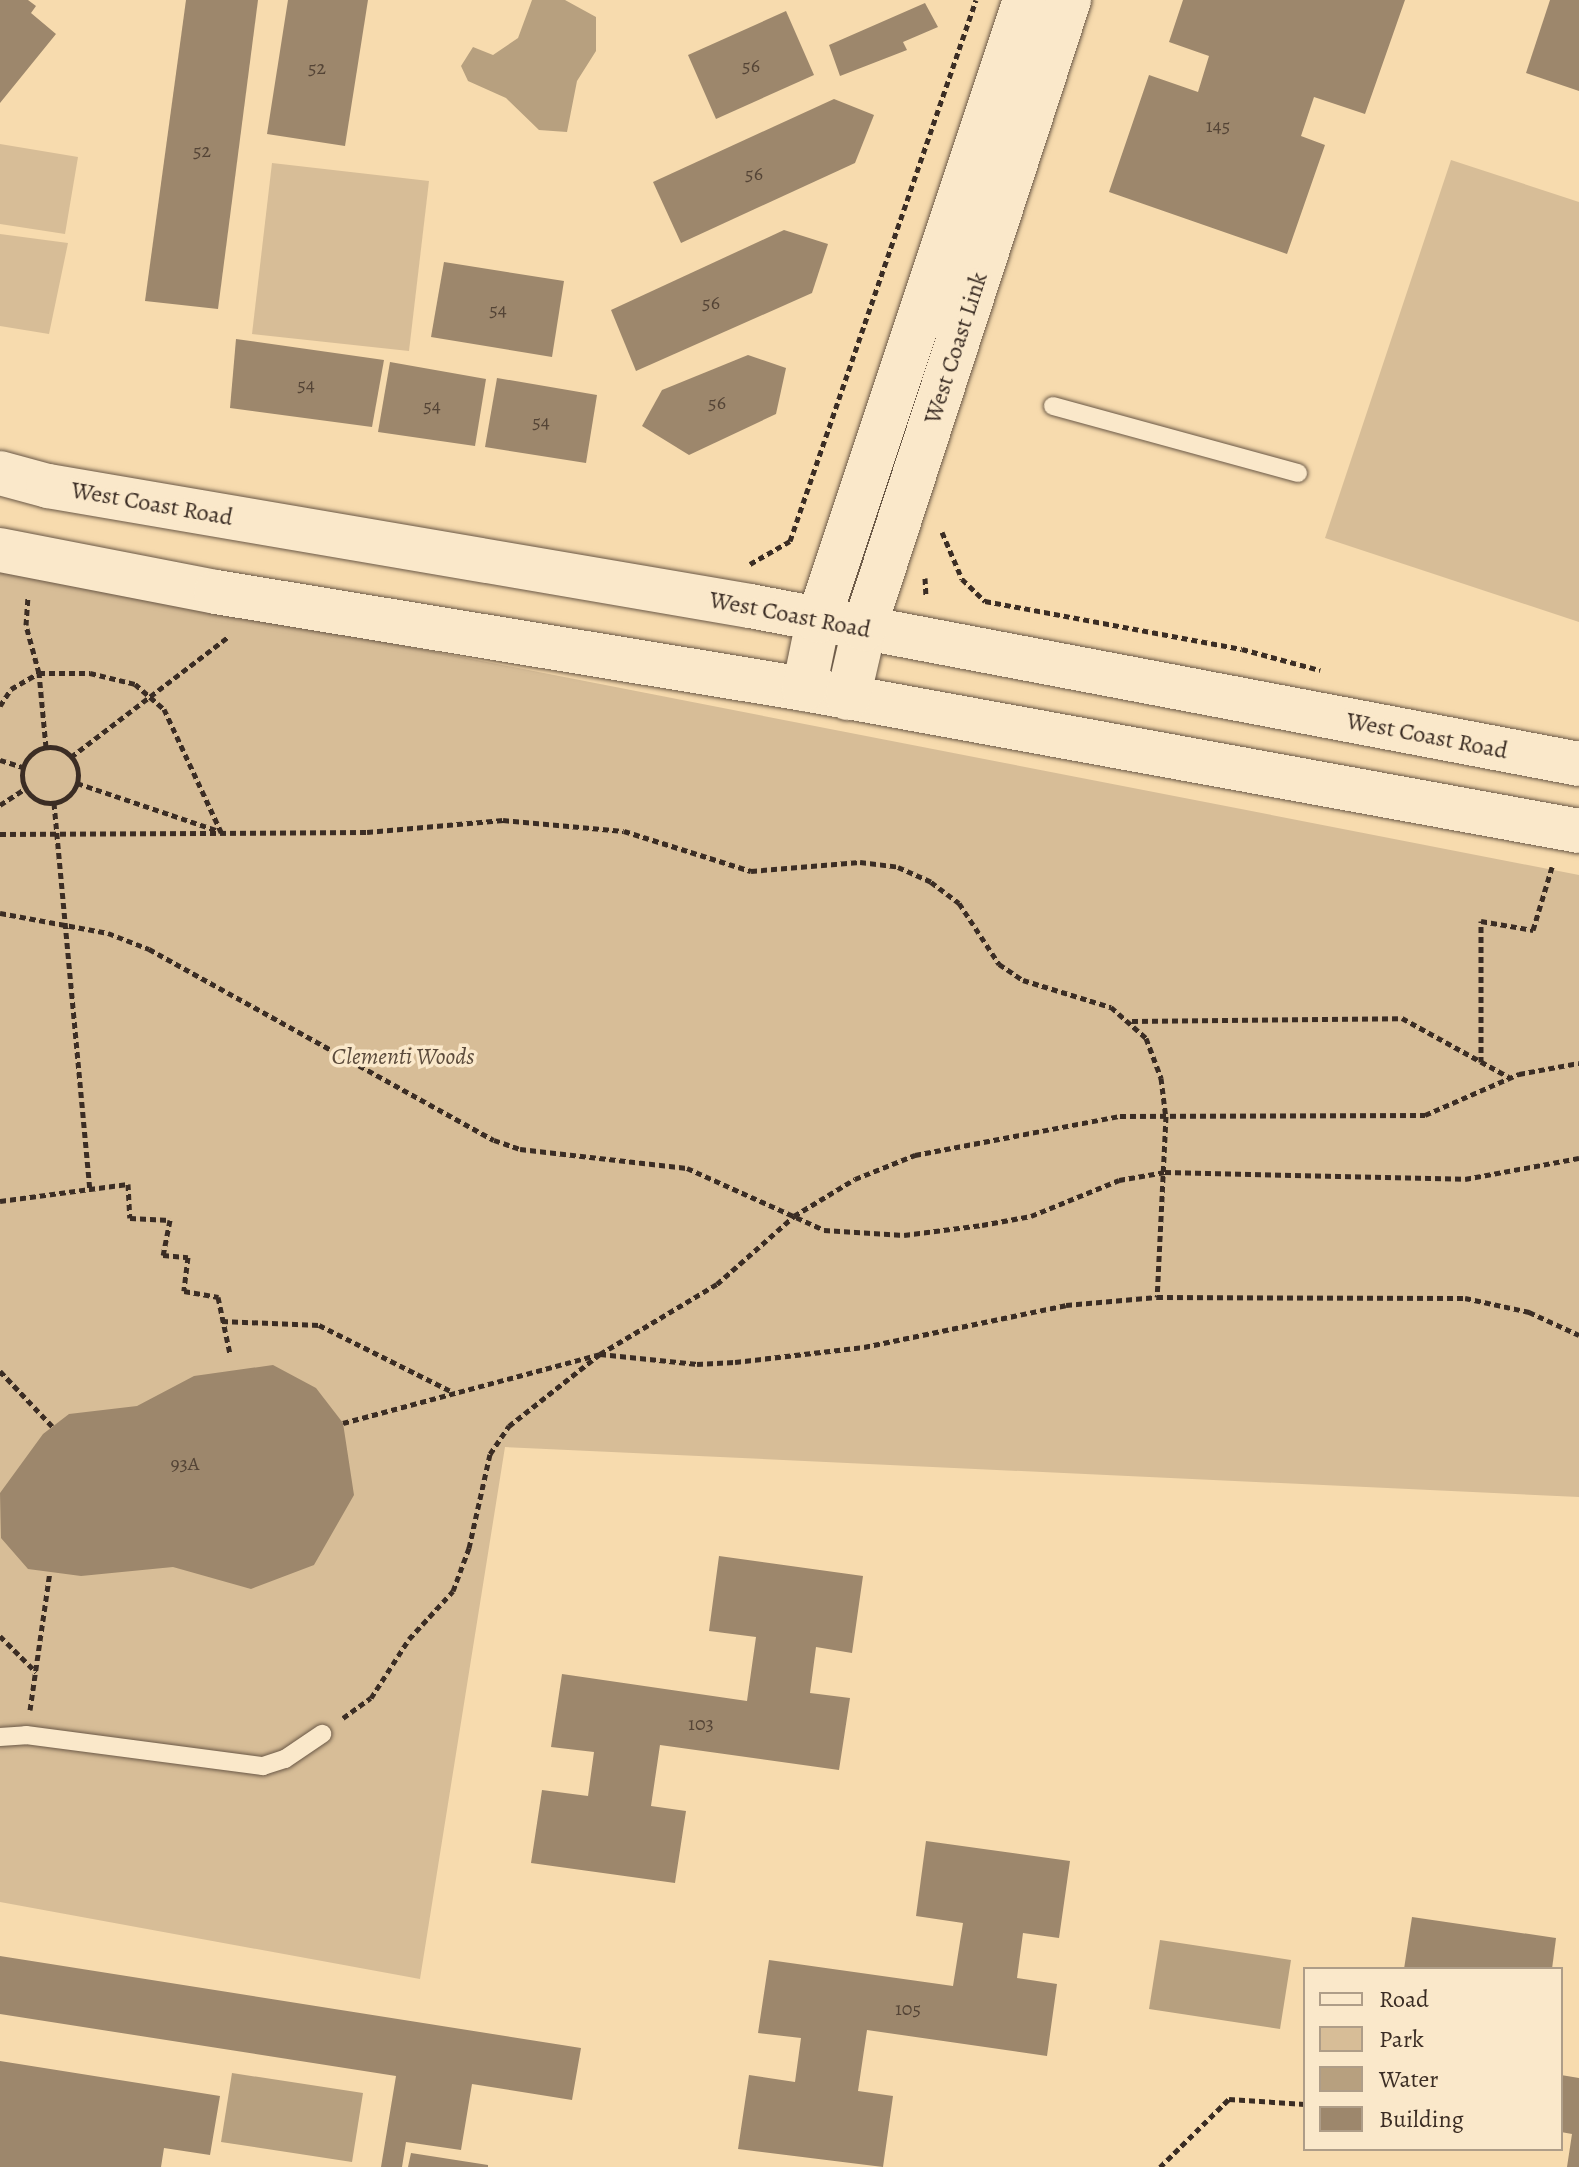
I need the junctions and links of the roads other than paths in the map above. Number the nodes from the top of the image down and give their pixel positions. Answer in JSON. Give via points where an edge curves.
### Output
{"nodes":[{"id":1,"x":1025,"y":0,"type":"edge"},
{"id":2,"x":1069,"y":0,"type":"edge"},
{"id":3,"x":1053,"y":406,"type":"dead end"},
{"id":4,"x":0,"y":473,"type":"edge"},
{"id":5,"x":1298,"y":473,"type":"dead end"},
{"id":6,"x":0,"y":550,"type":"edge"},
{"id":7,"x":818,"y":621,"type":"junction"},
{"id":8,"x":864,"y":629,"type":"junction"},
{"id":9,"x":804,"y":689,"type":"junction"},
{"id":10,"x":848,"y":698,"type":"junction"},
{"id":11,"x":1579,"y":764,"type":"edge"},
{"id":12,"x":1566,"y":846,"type":"edge"},
{"id":13,"x":322,"y":1734,"type":"road end"},
{"id":14,"x":0,"y":1737,"type":"edge"}],
"edges":[{"from":1,"to":7,"type":"main road","name":"West Coast Link"},
{"from":2,"to":8,"type":"main road","name":"West Coast Link"},
{"from":3,"to":5,"type":"lane"},
{"from":4,"to":7,"type":"main road","name":"West Coast Road","via":[[48,486]]},
{"from":6,"to":9,"type":"main road"},
{"from":7,"to":8,"type":"main road","name":"West Coast Road"},
{"from":7,"to":9,"type":"main road","name":"West Coast Link"},
{"from":8,"to":10,"type":"main road","name":"West Coast Link"},
{"from":8,"to":11,"type":"main road","name":"West Coast Road"},
{"from":9,"to":10,"type":"main road"},
{"from":10,"to":12,"type":"main road"},
{"from":13,"to":14,"type":"lane","via":[[285,1759],[263,1766],[26,1735]]}]}
